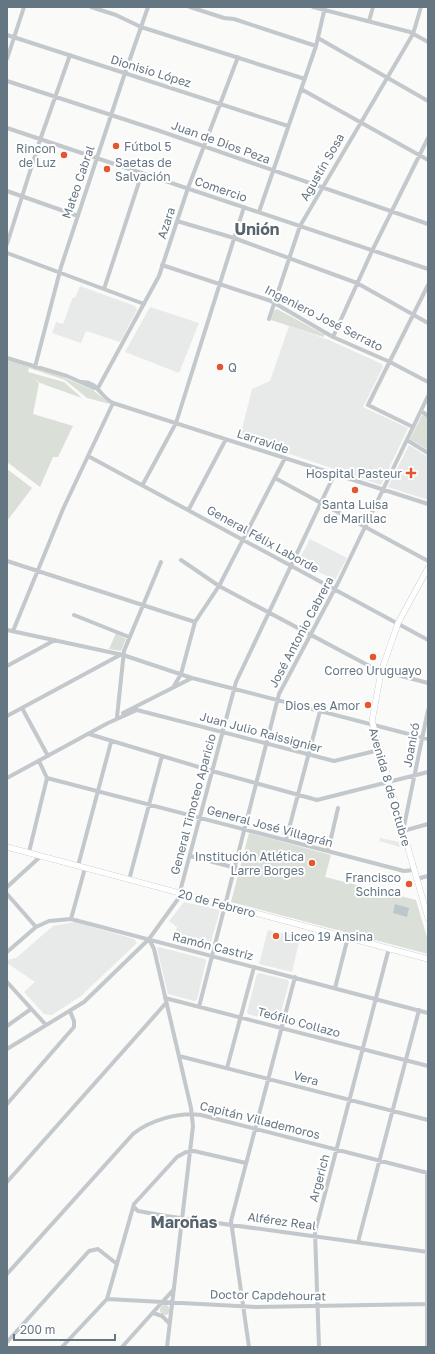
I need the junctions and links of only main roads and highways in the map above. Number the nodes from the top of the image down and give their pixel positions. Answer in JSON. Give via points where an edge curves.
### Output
{"nodes":[{"id":1,"x":428,"y":568,"type":"edge"},
{"id":2,"x":7,"y":847,"type":"edge"},
{"id":3,"x":428,"y":918,"type":"edge"},
{"id":4,"x":428,"y":959,"type":"edge"}],
"edges":[{"from":1,"to":3,"type":"main road","name":"Avenida 8 de Octubre","via":[[398,623],[381,672],[372,724]]},
{"from":2,"to":4,"type":"main road","name":"20 de Febrero"}]}
